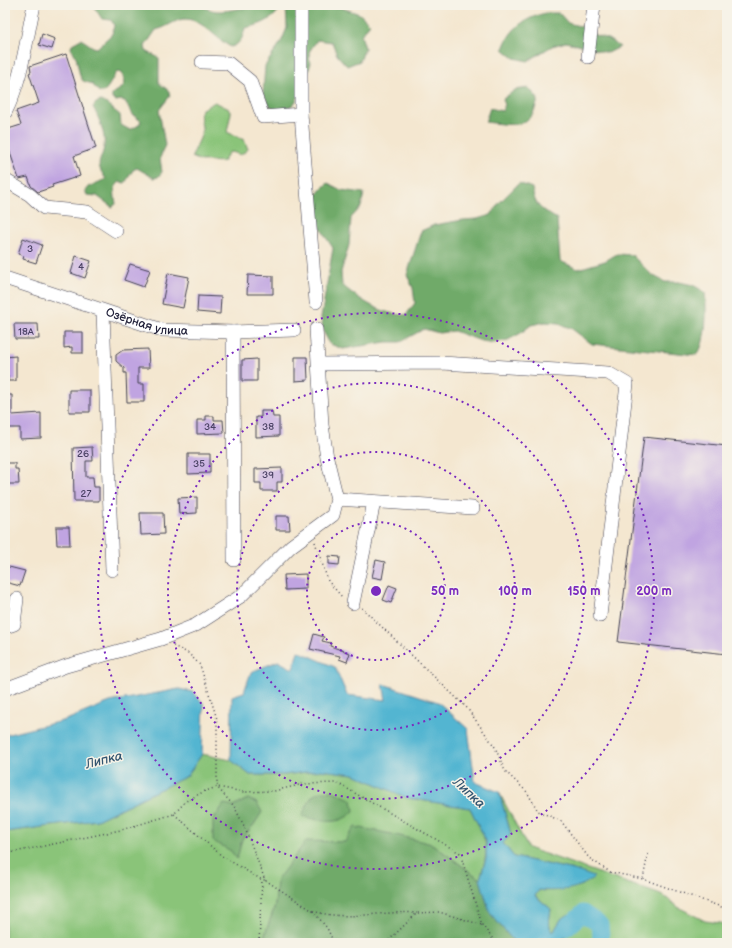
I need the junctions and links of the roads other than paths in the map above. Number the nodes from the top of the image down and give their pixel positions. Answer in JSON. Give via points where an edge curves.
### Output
{"nodes":[{"id":1,"x":34,"y":5,"type":"edge"},
{"id":2,"x":300,"y":5,"type":"edge"},
{"id":3,"x":594,"y":5,"type":"edge"},
{"id":4,"x":588,"y":57,"type":"dead end"},
{"id":5,"x":202,"y":62,"type":"dead end"},
{"id":6,"x":5,"y":113,"type":"edge"},
{"id":7,"x":301,"y":114,"type":"junction"},
{"id":8,"x":5,"y":180,"type":"edge"},
{"id":9,"x":116,"y":231,"type":"dead end"},
{"id":10,"x":5,"y":278,"type":"edge"},
{"id":11,"x":316,"y":302,"type":"dead end"},
{"id":12,"x":103,"y":311,"type":"junction"},
{"id":13,"x":316,"y":329,"type":"dead end"},
{"id":14,"x":294,"y":330,"type":"dead end"},
{"id":15,"x":233,"y":332,"type":"junction"},
{"id":16,"x":319,"y":364,"type":"junction"},
{"id":17,"x":337,"y":499,"type":"junction"},
{"id":18,"x":374,"y":502,"type":"junction"},
{"id":19,"x":473,"y":508,"type":"dead end"},
{"id":20,"x":234,"y":560,"type":"dead end"},
{"id":21,"x":112,"y":570,"type":"dead end"},
{"id":22,"x":17,"y":599,"type":"dead end"},
{"id":23,"x":353,"y":603,"type":"road end"},
{"id":24,"x":600,"y":616,"type":"dead end"},
{"id":25,"x":5,"y":627,"type":"edge"},
{"id":26,"x":5,"y":689,"type":"edge"}],
"edges":[{"from":1,"to":6,"type":"street","via":[[21,70]]},
{"from":2,"to":7,"type":"street"},
{"from":3,"to":4,"type":"street"},
{"from":5,"to":7,"type":"street","via":[[228,63],[250,81],[263,116]]},
{"from":7,"to":11,"type":"street"},
{"from":8,"to":9,"type":"street","via":[[30,195],[44,208],[87,212]]},
{"from":10,"to":12,"type":"street","name":"Озёрная улица"},
{"from":12,"to":15,"type":"street","name":"Озёрная улица","via":[[162,330]]},
{"from":12,"to":21,"type":"street"},
{"from":13,"to":16,"type":"street"},
{"from":14,"to":15,"type":"street","name":"Озёрная улица"},
{"from":15,"to":20,"type":"street"},
{"from":16,"to":17,"type":"street","via":[[322,425]]},
{"from":16,"to":24,"type":"street","via":[[442,363],[608,373],[627,384]]},
{"from":17,"to":18,"type":"street"},
{"from":17,"to":26,"type":"street","via":[[333,515],[291,546],[241,596],[196,625],[167,637],[66,666]]},
{"from":18,"to":19,"type":"street"},
{"from":18,"to":23,"type":"street"},
{"from":22,"to":25,"type":"street","via":[[14,624]]}]}
